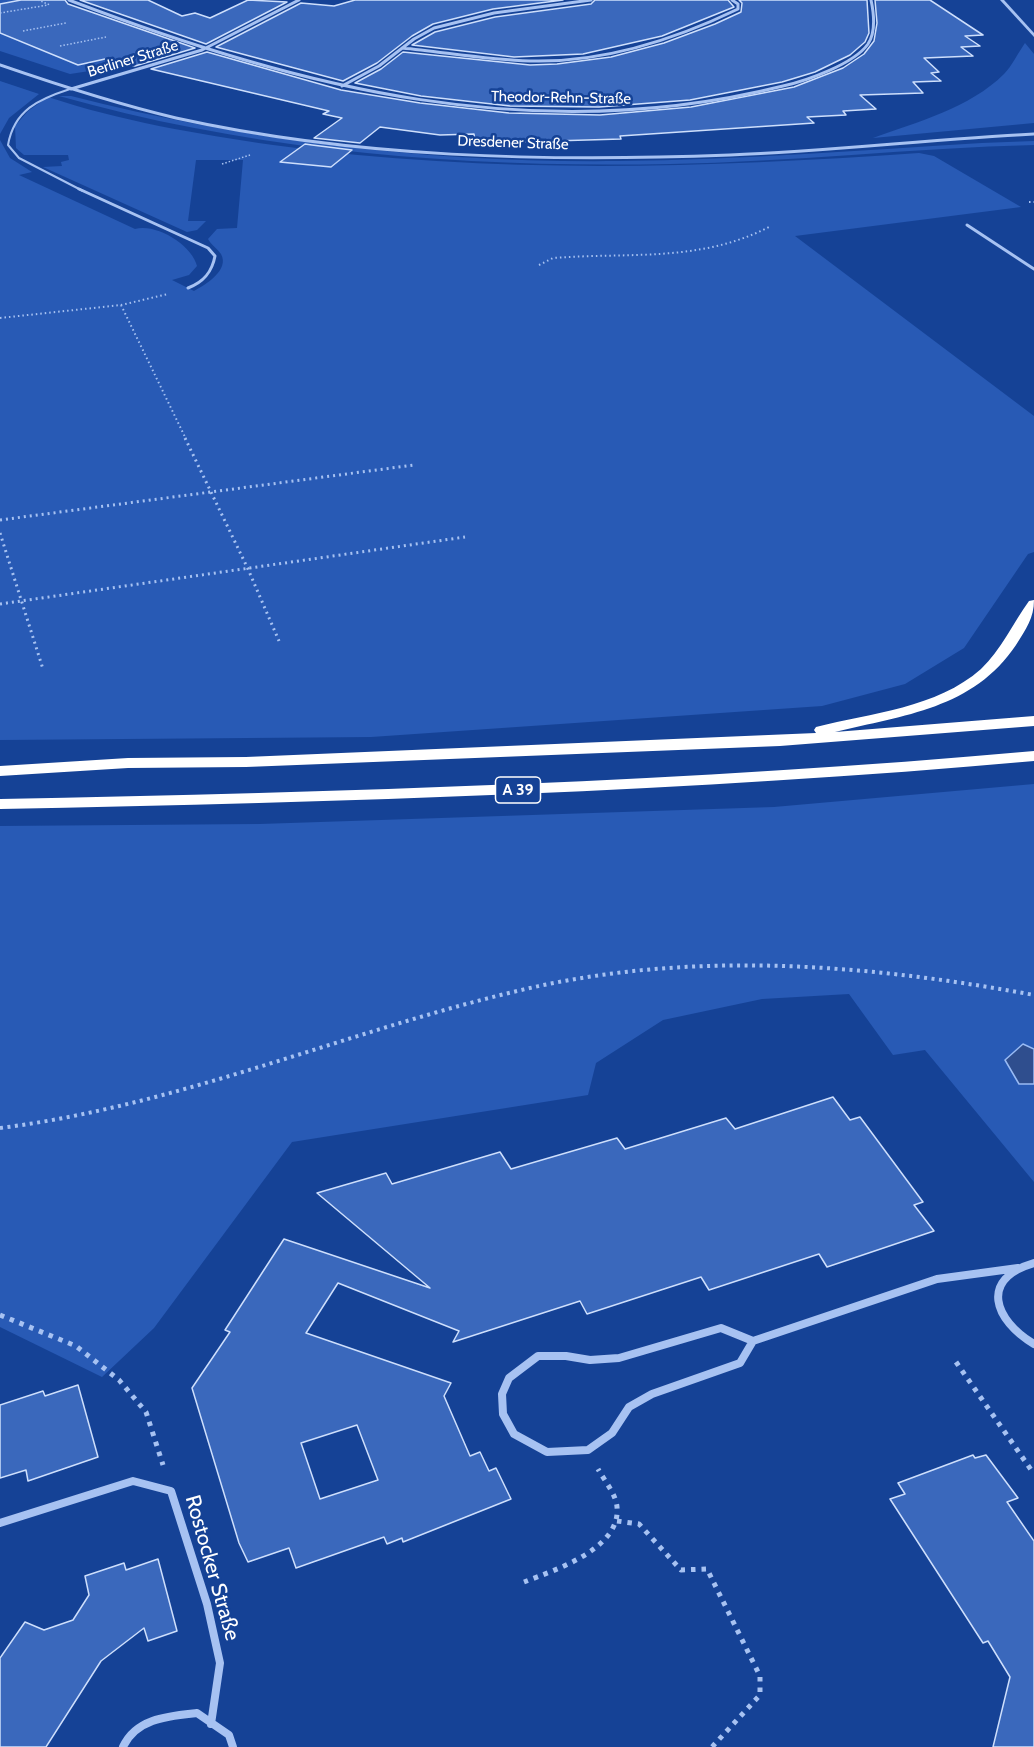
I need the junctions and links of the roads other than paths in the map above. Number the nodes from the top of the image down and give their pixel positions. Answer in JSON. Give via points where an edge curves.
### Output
{"nodes":[{"id":1,"x":69,"y":0,"type":"edge"},
{"id":2,"x":299,"y":0,"type":"edge"},
{"id":3,"x":591,"y":0,"type":"edge"},
{"id":4,"x":732,"y":0,"type":"edge"},
{"id":5,"x":871,"y":0,"type":"edge"},
{"id":6,"x":1002,"y":0,"type":"edge"},
{"id":7,"x":1034,"y":36,"type":"edge"},
{"id":8,"x":402,"y":48,"type":"junction"},
{"id":9,"x":202,"y":50,"type":"junction"},
{"id":10,"x":0,"y":65,"type":"edge"},
{"id":11,"x":342,"y":86,"type":"junction"},
{"id":12,"x":70,"y":89,"type":"junction"},
{"id":13,"x":1034,"y":134,"type":"edge"},
{"id":14,"x":968,"y":225,"type":"dead end"},
{"id":15,"x":1034,"y":268,"type":"edge"},
{"id":16,"x":188,"y":288,"type":"road end"},
{"id":17,"x":1034,"y":604,"type":"edge"},
{"id":18,"x":1034,"y":721,"type":"edge"},
{"id":19,"x":780,"y":741,"type":"junction"},
{"id":20,"x":1034,"y":756,"type":"edge"},
{"id":21,"x":0,"y":771,"type":"edge"},
{"id":22,"x":0,"y":804,"type":"edge"},
{"id":23,"x":1034,"y":1263,"type":"edge"},
{"id":24,"x":1018,"y":1268,"type":"junction"},
{"id":25,"x":753,"y":1341,"type":"junction"},
{"id":26,"x":1034,"y":1344,"type":"edge"},
{"id":27,"x":0,"y":1523,"type":"edge"},
{"id":28,"x":211,"y":1724,"type":"junction"},
{"id":29,"x":123,"y":1747,"type":"edge"},
{"id":30,"x":233,"y":1747,"type":"edge"}],
"edges":[{"from":1,"to":9,"type":"street","name":"Berliner Straße"},
{"from":2,"to":9,"type":"street","name":"Berliner Straße"},
{"from":3,"to":8,"type":"street","via":[[459,20],[434,28]]},
{"from":4,"to":8,"type":"street","via":[[738,9],[721,19],[625,51],[585,58],[530,61]]},
{"from":5,"to":11,"type":"street","name":"Theodor-Rehn-Straße","via":[[873,27],[867,45],[814,77],[729,99],[597,112],[532,111],[442,103]]},
{"from":6,"to":7,"type":"street"},
{"from":8,"to":11,"type":"street"},
{"from":9,"to":11,"type":"street","name":"Theodor-Rehn-Straße"},
{"from":9,"to":12,"type":"street","name":"Berliner Straße"},
{"from":10,"to":12,"type":"street","name":"Dresdener Straße"},
{"from":12,"to":13,"type":"street","name":"Dresdener Straße","via":[[157,113],[248,130],[433,152],[568,158],[662,157]]},
{"from":12,"to":16,"type":"lane","via":[[34,103],[18,115],[9,129],[8,145],[19,158],[44,173],[208,248],[214,256],[214,266],[203,281]]},
{"from":14,"to":15,"type":"lane"},
{"from":17,"to":19,"type":"highway","via":[[986,672],[953,694]]},
{"from":18,"to":19,"type":"highway","number":"A 39"},
{"from":19,"to":21,"type":"highway","number":"A 39","via":[[128,763]]},
{"from":20,"to":22,"type":"highway","number":"A 39","via":[[677,782],[416,795]]},
{"from":23,"to":24,"type":"street"},
{"from":24,"to":25,"type":"street","via":[[937,1279]]},
{"from":24,"to":26,"type":"street","via":[[1001,1282],[998,1296],[1002,1316],[1021,1338]]},
{"from":25,"to":25,"type":"street","via":[[721,1328],[619,1358],[538,1356],[509,1378],[502,1394],[503,1414],[514,1434],[547,1452],[588,1450],[612,1433],[629,1407],[652,1394],[740,1363]]},
{"from":27,"to":28,"type":"street","name":"Rostocker Straße","via":[[133,1481],[171,1491],[207,1604],[220,1663]]},
{"from":28,"to":29,"type":"street","via":[[197,1713],[161,1717],[129,1734]]},
{"from":28,"to":30,"type":"street","via":[[229,1735]]}]}
